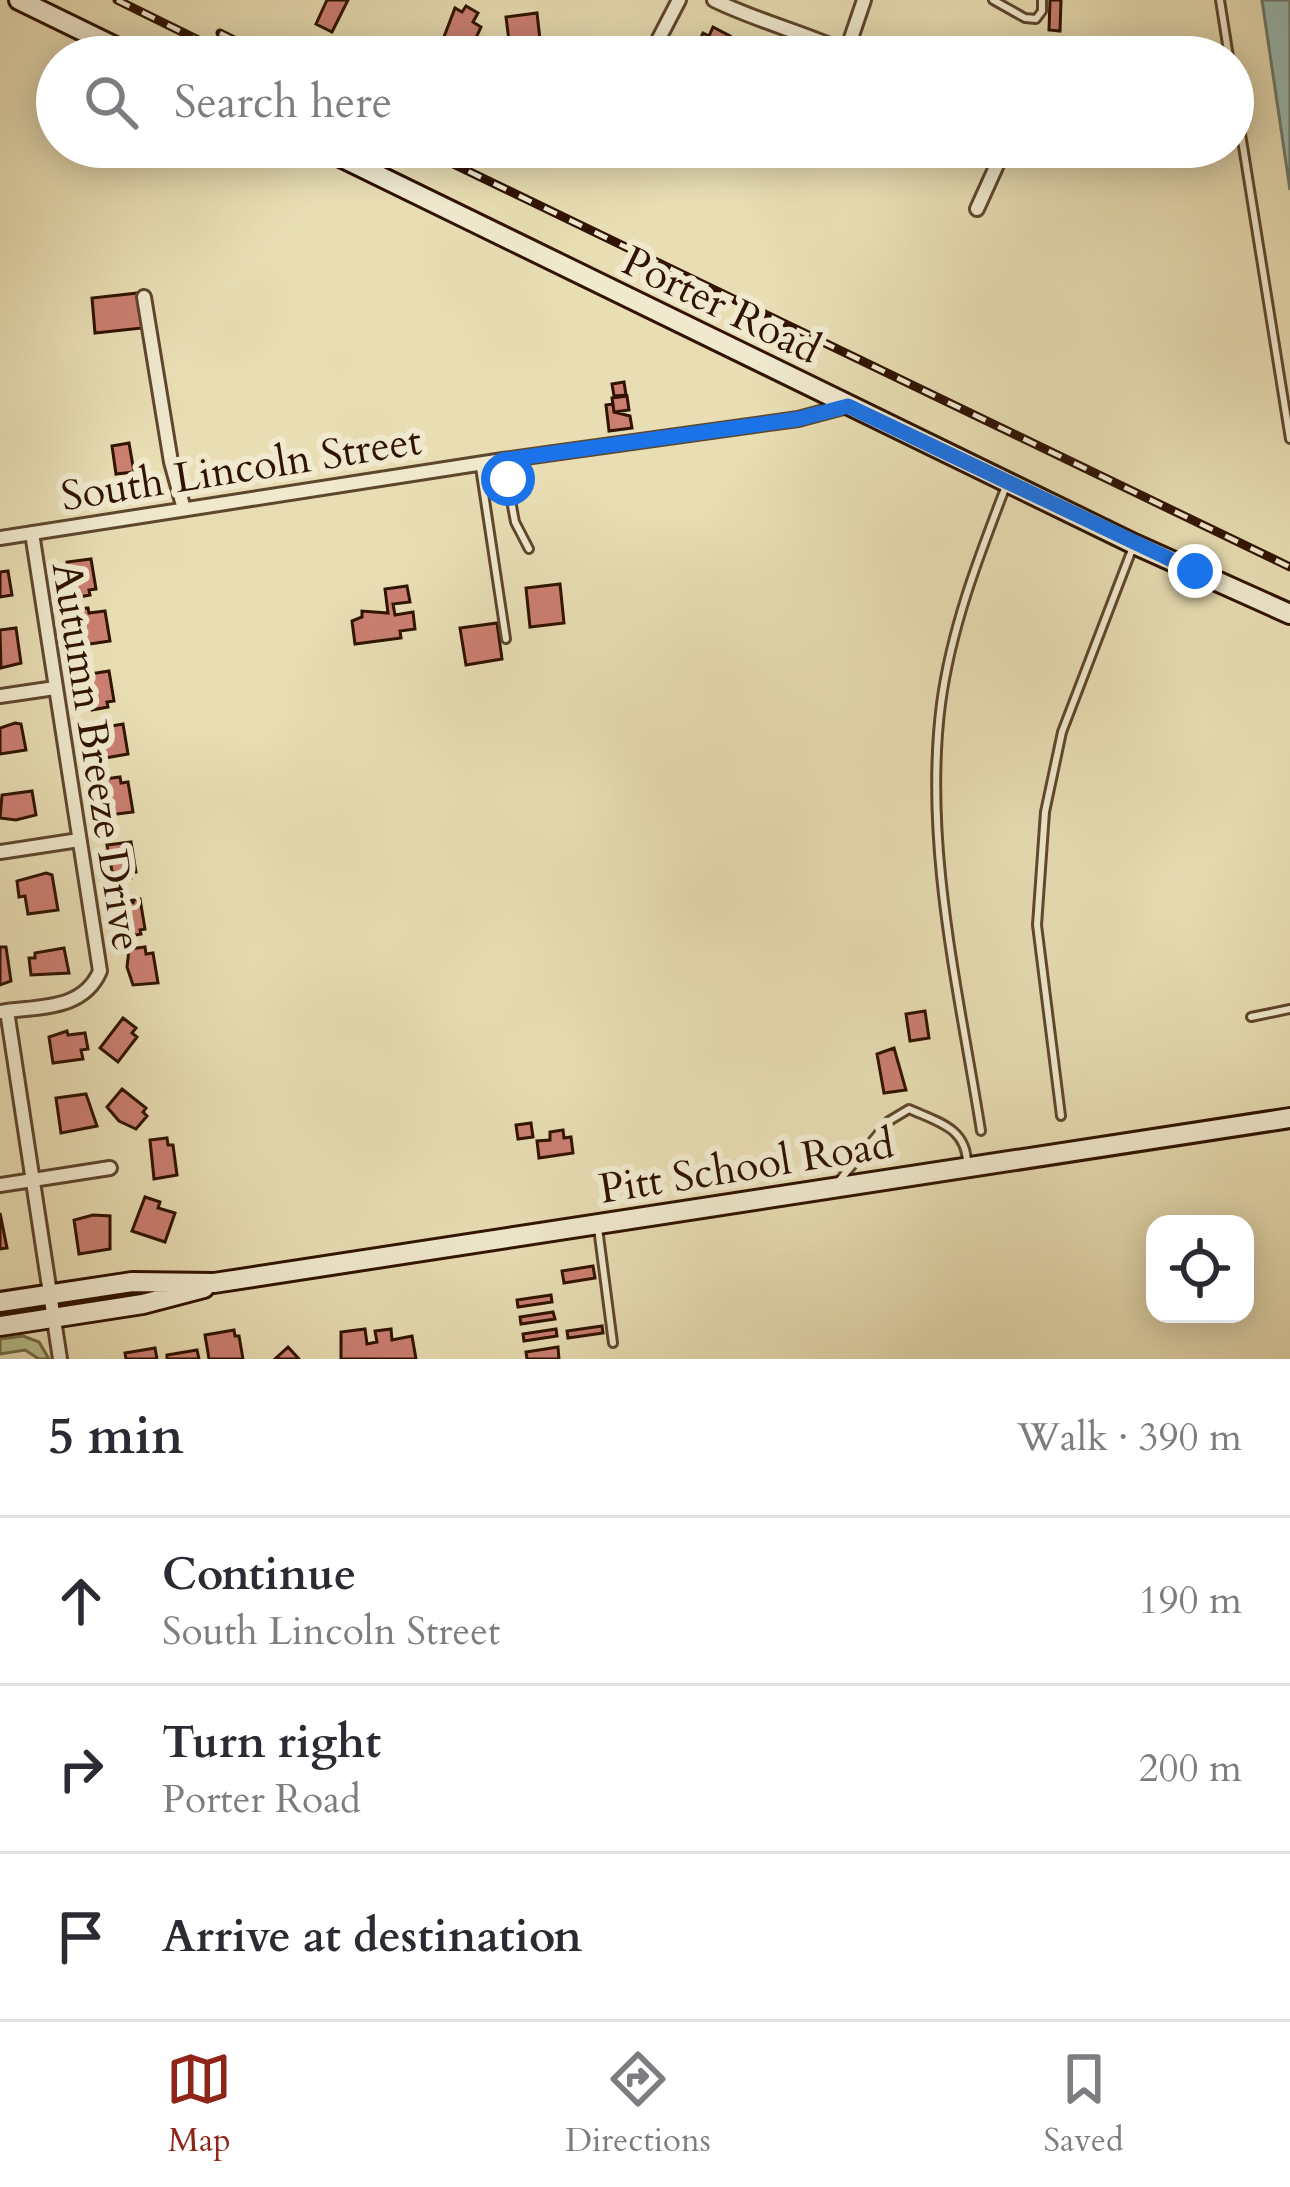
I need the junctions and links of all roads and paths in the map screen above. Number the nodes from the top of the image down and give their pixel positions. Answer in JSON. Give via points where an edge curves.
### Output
{"nodes":[{"id":1,"x":19,"y":0,"type":"edge"},
{"id":2,"x":679,"y":0,"type":"edge"},
{"id":3,"x":714,"y":0,"type":"edge"},
{"id":4,"x":864,"y":0,"type":"edge"},
{"id":5,"x":993,"y":0,"type":"edge"},
{"id":6,"x":1042,"y":0,"type":"edge"},
{"id":7,"x":1220,"y":0,"type":"edge"},
{"id":8,"x":93,"y":36,"type":"edge"},
{"id":9,"x":660,"y":36,"type":"edge"},
{"id":10,"x":814,"y":36,"type":"edge"},
{"id":11,"x":854,"y":36,"type":"edge"},
{"id":12,"x":1226,"y":36,"type":"edge"},
{"id":13,"x":363,"y":168,"type":"edge"},
{"id":14,"x":996,"y":168,"type":"edge"},
{"id":15,"x":1246,"y":168,"type":"edge"},
{"id":16,"x":977,"y":209,"type":"dead end"},
{"id":17,"x":144,"y":297,"type":"dead end"},
{"id":18,"x":848,"y":406,"type":"junction"},
{"id":19,"x":1290,"y":439,"type":"edge"},
{"id":20,"x":503,"y":460,"type":"junction"},
{"id":21,"x":480,"y":464,"type":"junction"},
{"id":22,"x":1008,"y":482,"type":"junction"},
{"id":23,"x":184,"y":509,"type":"junction"},
{"id":24,"x":32,"y":533,"type":"junction"},
{"id":25,"x":0,"y":538,"type":"edge"},
{"id":26,"x":1134,"y":544,"type":"junction"},
{"id":27,"x":529,"y":549,"type":"dead end"},
{"id":28,"x":1290,"y":614,"type":"edge"},
{"id":29,"x":506,"y":639,"type":"dead end"},
{"id":30,"x":55,"y":688,"type":"junction"},
{"id":31,"x":0,"y":696,"type":"edge"},
{"id":32,"x":79,"y":840,"type":"junction"},
{"id":33,"x":0,"y":852,"type":"edge"},
{"id":34,"x":1290,"y":1009,"type":"edge"},
{"id":35,"x":4,"y":1011,"type":"edge"},
{"id":36,"x":1251,"y":1017,"type":"dead end"},
{"id":37,"x":1061,"y":1116,"type":"dead end"},
{"id":38,"x":1290,"y":1118,"type":"edge"},
{"id":39,"x":981,"y":1131,"type":"dead end"},
{"id":40,"x":110,"y":1168,"type":"dead end"},
{"id":41,"x":967,"y":1168,"type":"junction"},
{"id":42,"x":33,"y":1180,"type":"junction"},
{"id":43,"x":0,"y":1185,"type":"edge"},
{"id":44,"x":834,"y":1189,"type":"junction"},
{"id":45,"x":598,"y":1224,"type":"junction"},
{"id":46,"x":0,"y":1302,"type":"edge"},
{"id":47,"x":51,"y":1305,"type":"junction"},
{"id":48,"x":0,"y":1326,"type":"edge"},
{"id":49,"x":613,"y":1343,"type":"dead end"},
{"id":50,"x":60,"y":1359,"type":"edge"}],
"edges":[{"from":1,"to":8,"type":"street"},
{"from":2,"to":9,"type":"street"},
{"from":3,"to":10,"type":"street"},
{"from":4,"to":11,"type":"street"},
{"from":5,"to":6,"type":"lane","via":[[1036,19]]},
{"from":7,"to":12,"type":"lane"},
{"from":13,"to":18,"type":"street","name":"Porter Road"},
{"from":14,"to":16,"type":"street"},
{"from":15,"to":19,"type":"lane"},
{"from":17,"to":23,"type":"street"},
{"from":18,"to":20,"type":"street","name":"South Lincoln Street"},
{"from":18,"to":22,"type":"street","name":"Porter Road"},
{"from":20,"to":21,"type":"street","name":"South Lincoln Street"},
{"from":20,"to":27,"type":"lane"},
{"from":21,"to":23,"type":"street","name":"South Lincoln Street"},
{"from":21,"to":29,"type":"lane"},
{"from":22,"to":26,"type":"street","name":"Porter Road"},
{"from":22,"to":39,"type":"lane","via":[[952,647],[936,783]]},
{"from":23,"to":24,"type":"street","name":"South Lincoln Street"},
{"from":24,"to":25,"type":"street","name":"South Lincoln Street"},
{"from":24,"to":30,"type":"street","name":"Autumn Breeze Drive"},
{"from":26,"to":28,"type":"street","name":"Porter Road"},
{"from":26,"to":37,"type":"lane","via":[[1061,732],[1045,812],[1037,926]]},
{"from":30,"to":31,"type":"street"},
{"from":30,"to":32,"type":"street","name":"Autumn Breeze Drive"},
{"from":32,"to":33,"type":"street"},
{"from":32,"to":35,"type":"street","name":"Autumn Breeze Drive","via":[[100,971],[93,987],[75,1001]]},
{"from":34,"to":36,"type":"lane"},
{"from":35,"to":42,"type":"street"},
{"from":38,"to":41,"type":"street","name":"Pitt School Road"},
{"from":40,"to":42,"type":"street"},
{"from":41,"to":44,"type":"street","name":"Pitt School Road"},
{"from":41,"to":44,"type":"lane","via":[[966,1144],[955,1130],[909,1109],[889,1121]]},
{"from":42,"to":43,"type":"street"},
{"from":42,"to":47,"type":"street"},
{"from":44,"to":45,"type":"street","name":"Pitt School Road"},
{"from":45,"to":47,"type":"street","name":"Pitt School Road","via":[[214,1283],[132,1282]]},
{"from":45,"to":49,"type":"lane"},
{"from":46,"to":47,"type":"street","name":"Pitt School Road"},
{"from":47,"to":48,"type":"street","name":"Pitt School Road"},
{"from":47,"to":50,"type":"street"}]}
